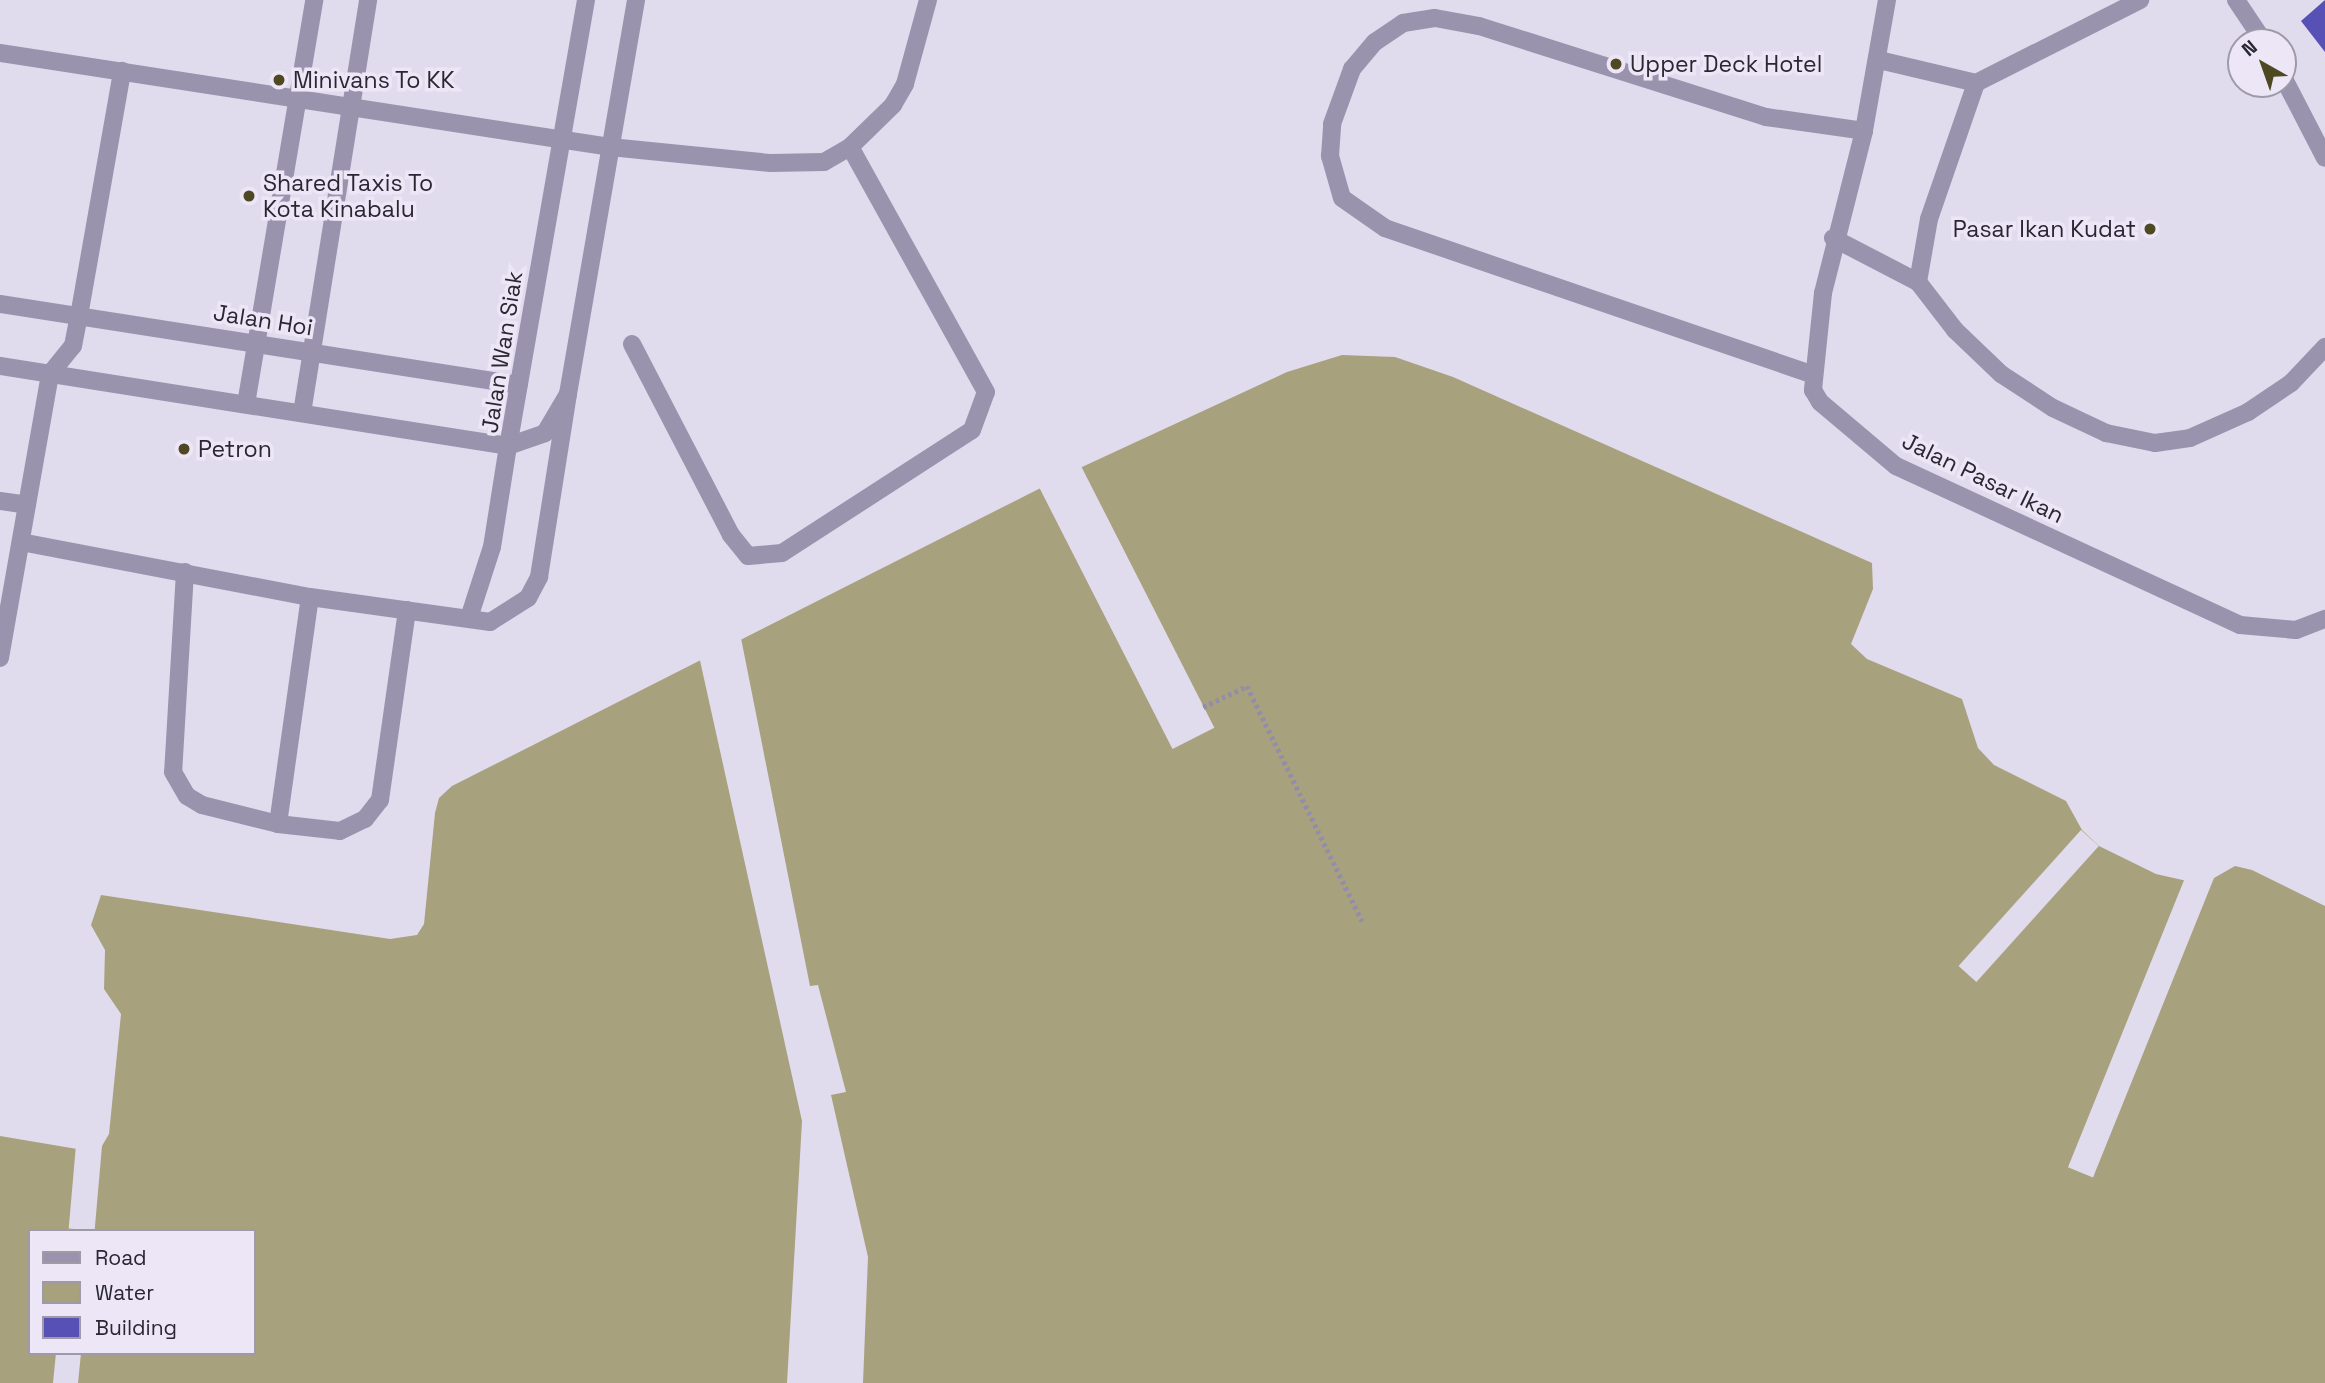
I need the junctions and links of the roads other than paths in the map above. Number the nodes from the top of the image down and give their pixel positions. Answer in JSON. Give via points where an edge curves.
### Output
{"nodes":[{"id":1,"x":314,"y":0,"type":"edge"},
{"id":2,"x":368,"y":0,"type":"edge"},
{"id":3,"x":586,"y":0,"type":"edge"},
{"id":4,"x":636,"y":0,"type":"edge"},
{"id":5,"x":928,"y":0,"type":"edge"},
{"id":6,"x":1887,"y":0,"type":"edge"},
{"id":7,"x":2140,"y":0,"type":"edge"},
{"id":8,"x":2236,"y":0,"type":"edge"},
{"id":9,"x":2255,"y":28,"type":"edge"},
{"id":10,"x":0,"y":52,"type":"edge"},
{"id":11,"x":1880,"y":60,"type":"junction"},
{"id":12,"x":122,"y":71,"type":"junction"},
{"id":13,"x":1976,"y":83,"type":"junction"},
{"id":14,"x":297,"y":98,"type":"junction"},
{"id":15,"x":2294,"y":98,"type":"edge"},
{"id":16,"x":351,"y":107,"type":"junction"},
{"id":17,"x":1864,"y":131,"type":"junction"},
{"id":18,"x":562,"y":140,"type":"junction"},
{"id":19,"x":610,"y":147,"type":"junction"},
{"id":20,"x":850,"y":147,"type":"junction"},
{"id":21,"x":2325,"y":158,"type":"edge"},
{"id":22,"x":1833,"y":238,"type":"junction"},
{"id":23,"x":1918,"y":282,"type":"junction"},
{"id":24,"x":0,"y":304,"type":"edge"},
{"id":25,"x":79,"y":316,"type":"junction"},
{"id":26,"x":256,"y":344,"type":"junction"},
{"id":27,"x":632,"y":344,"type":"dead end"},
{"id":28,"x":2325,"y":347,"type":"edge"},
{"id":29,"x":311,"y":353,"type":"junction"},
{"id":30,"x":0,"y":366,"type":"edge"},
{"id":31,"x":50,"y":374,"type":"junction"},
{"id":32,"x":1814,"y":375,"type":"junction"},
{"id":33,"x":519,"y":385,"type":"junction"},
{"id":34,"x":568,"y":394,"type":"junction"},
{"id":35,"x":246,"y":404,"type":"junction"},
{"id":36,"x":302,"y":413,"type":"junction"},
{"id":37,"x":508,"y":446,"type":"junction"},
{"id":38,"x":0,"y":501,"type":"edge"},
{"id":39,"x":27,"y":505,"type":"junction"},
{"id":40,"x":21,"y":542,"type":"junction"},
{"id":41,"x":185,"y":572,"type":"junction"},
{"id":42,"x":310,"y":597,"type":"junction"},
{"id":43,"x":407,"y":610,"type":"junction"},
{"id":44,"x":470,"y":618,"type":"junction"},
{"id":45,"x":2325,"y":619,"type":"edge"},
{"id":46,"x":0,"y":658,"type":"edge"},
{"id":47,"x":278,"y":824,"type":"junction"}],
"edges":[{"from":1,"to":14,"type":"street"},
{"from":2,"to":16,"type":"street"},
{"from":3,"to":18,"type":"street","name":"Jalan Wan Siak"},
{"from":4,"to":19,"type":"street","name":"Jalan Wan Siak"},
{"from":5,"to":20,"type":"street","via":[[905,84],[874,127]]},
{"from":6,"to":11,"type":"street","name":"Jalan Pasar Ikan"},
{"from":7,"to":13,"type":"street"},
{"from":8,"to":9,"type":"street"},
{"from":10,"to":12,"type":"street"},
{"from":11,"to":13,"type":"street"},
{"from":11,"to":17,"type":"street","name":"Jalan Pasar Ikan"},
{"from":12,"to":14,"type":"street"},
{"from":12,"to":25,"type":"street"},
{"from":13,"to":23,"type":"street","via":[[1929,219]]},
{"from":14,"to":16,"type":"street"},
{"from":14,"to":26,"type":"street"},
{"from":15,"to":21,"type":"street"},
{"from":16,"to":18,"type":"street"},
{"from":16,"to":29,"type":"street"},
{"from":17,"to":22,"type":"street","name":"Jalan Pasar Ikan"},
{"from":17,"to":32,"type":"street","via":[[1766,117],[1479,26],[1435,18],[1403,23],[1374,42],[1352,69],[1332,124],[1331,156],[1342,198],[1385,228]]},
{"from":18,"to":19,"type":"street"},
{"from":18,"to":33,"type":"street","name":"Jalan Wan Siak"},
{"from":19,"to":20,"type":"street","via":[[771,163],[824,162]]},
{"from":19,"to":34,"type":"street","name":"Jalan Wan Siak"},
{"from":20,"to":27,"type":"street","via":[[986,392],[972,430],[782,553],[748,556],[731,535]]},
{"from":22,"to":23,"type":"street"},
{"from":22,"to":32,"type":"street","name":"Jalan Pasar Ikan"},
{"from":23,"to":28,"type":"street","via":[[1955,330],[2001,374],[2053,408],[2106,433],[2155,443],[2190,438],[2248,412],[2291,383]]},
{"from":24,"to":25,"type":"street","name":"Jalan Hoi"},
{"from":25,"to":26,"type":"street","name":"Jalan Hoi"},
{"from":25,"to":31,"type":"street","via":[[73,346]]},
{"from":26,"to":29,"type":"street","name":"Jalan Hoi"},
{"from":26,"to":35,"type":"street"},
{"from":29,"to":33,"type":"street","name":"Jalan Hoi"},
{"from":29,"to":36,"type":"street"},
{"from":30,"to":31,"type":"street"},
{"from":31,"to":35,"type":"street"},
{"from":31,"to":39,"type":"street"},
{"from":32,"to":45,"type":"street","name":"Jalan Pasar Ikan","via":[[1813,390],[1835,419],[1896,466],[2240,625],[2296,630]]},
{"from":33,"to":37,"type":"street","name":"Jalan Wan Siak"},
{"from":34,"to":37,"type":"street","name":"Jalan Wan Siak","via":[[545,433]]},
{"from":34,"to":44,"type":"street","via":[[539,577],[512,613],[491,622]]},
{"from":35,"to":36,"type":"street"},
{"from":36,"to":37,"type":"street"},
{"from":37,"to":44,"type":"street","via":[[492,547]]},
{"from":38,"to":39,"type":"street"},
{"from":39,"to":40,"type":"street"},
{"from":40,"to":41,"type":"street"},
{"from":40,"to":46,"type":"street"},
{"from":41,"to":42,"type":"street"},
{"from":41,"to":47,"type":"street","via":[[173,772],[187,796],[202,805]]},
{"from":42,"to":43,"type":"street"},
{"from":42,"to":47,"type":"street"},
{"from":43,"to":44,"type":"street"},
{"from":43,"to":47,"type":"street","via":[[380,800],[365,819],[340,831]]}]}
